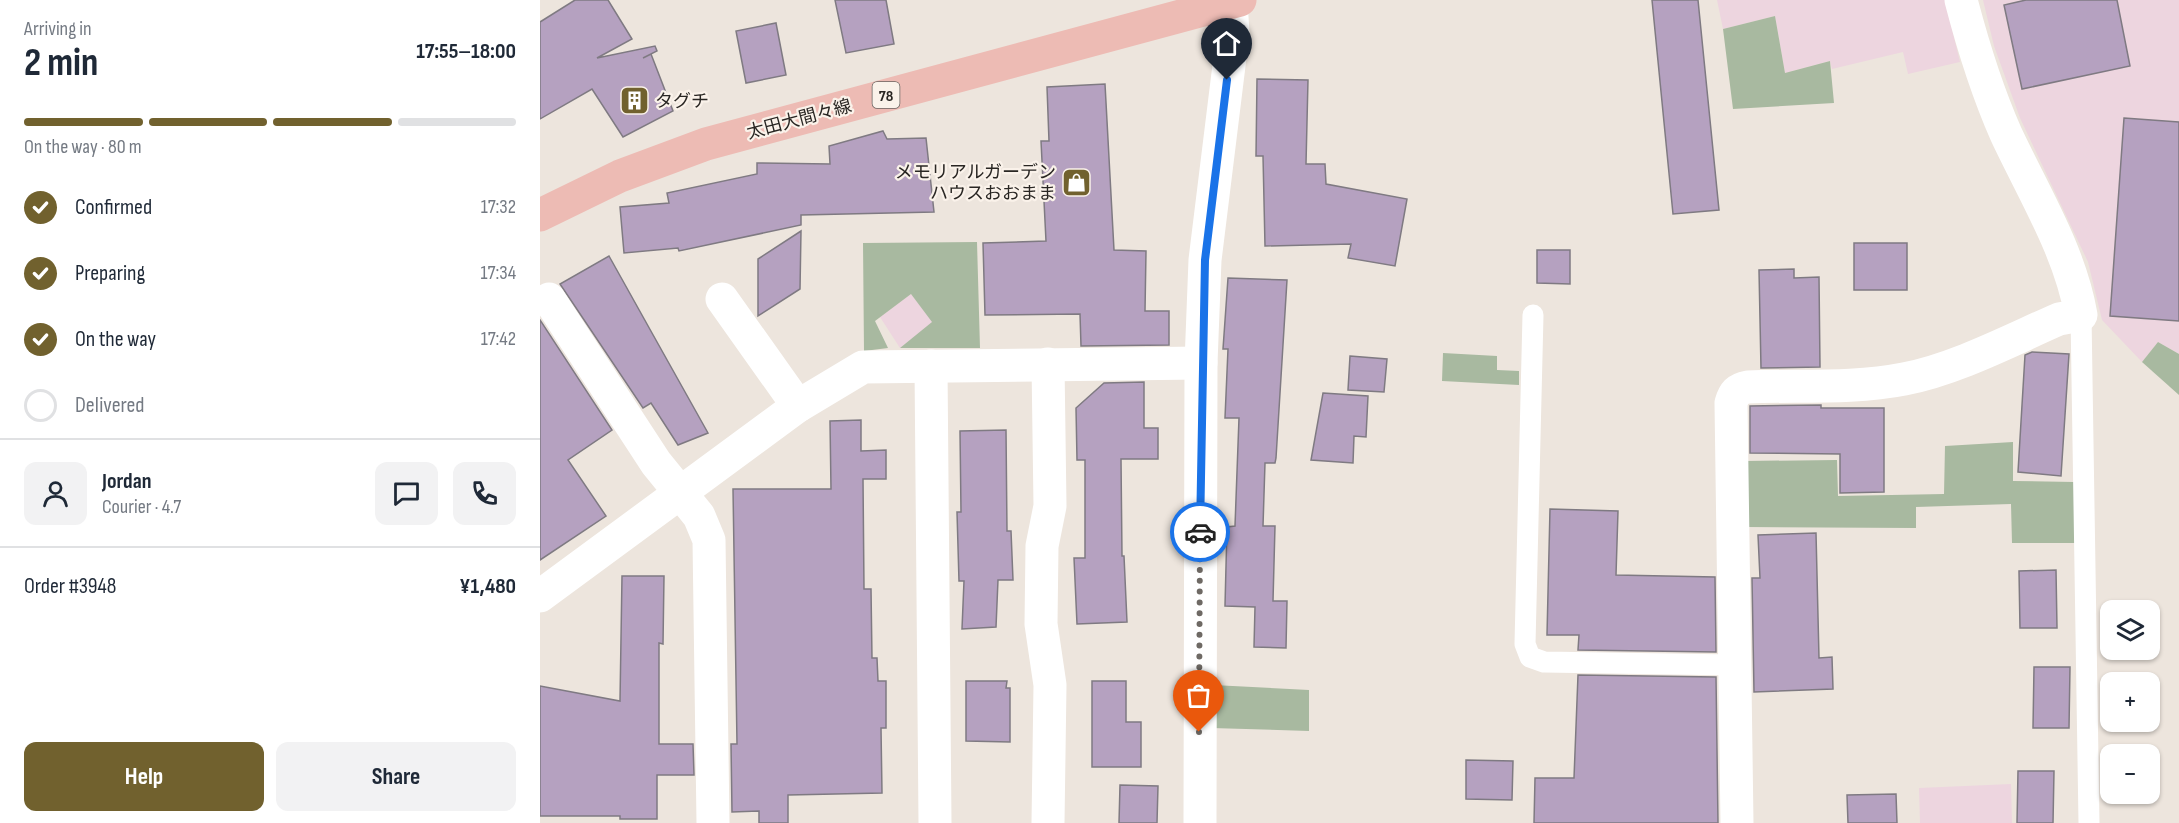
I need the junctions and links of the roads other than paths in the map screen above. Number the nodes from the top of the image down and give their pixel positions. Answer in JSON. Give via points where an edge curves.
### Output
{"nodes":[{"id":1,"x":1961,"y":0,"type":"edge"},
{"id":2,"x":1236,"y":1,"type":"edge"},
{"id":3,"x":540,"y":215,"type":"edge"},
{"id":4,"x":549,"y":299,"type":"dead end"},
{"id":5,"x":722,"y":299,"type":"dead end"},
{"id":6,"x":1533,"y":315,"type":"dead end"},
{"id":7,"x":2080,"y":315,"type":"junction"},
{"id":8,"x":1202,"y":363,"type":"junction"},
{"id":9,"x":1048,"y":364,"type":"junction"},
{"id":10,"x":931,"y":366,"type":"junction"},
{"id":11,"x":798,"y":406,"type":"junction"},
{"id":12,"x":682,"y":493,"type":"junction"},
{"id":13,"x":540,"y":596,"type":"edge"},
{"id":14,"x":1734,"y":665,"type":"junction"},
{"id":15,"x":713,"y":823,"type":"edge"},
{"id":16,"x":935,"y":823,"type":"edge"},
{"id":17,"x":1048,"y":823,"type":"edge"},
{"id":18,"x":1200,"y":823,"type":"edge"},
{"id":19,"x":1737,"y":823,"type":"edge"},
{"id":20,"x":2090,"y":823,"type":"edge"}],
"edges":[{"from":1,"to":7,"type":"street","via":[[1992,99],[2064,256]]},
{"from":2,"to":3,"type":"main road","name":"太田大間々線","number":"78","via":[[706,144],[620,176]]},
{"from":2,"to":8,"type":"street","via":[[1205,260]]},
{"from":4,"to":12,"type":"street","via":[[656,463]]},
{"from":5,"to":11,"type":"street"},
{"from":6,"to":14,"type":"lane","via":[[1525,645],[1530,657],[1544,662]]},
{"from":7,"to":14,"type":"street","via":[[2059,319],[1934,371],[1904,379],[1748,387],[1733,394]]},
{"from":7,"to":20,"type":"lane"},
{"from":8,"to":9,"type":"street"},
{"from":8,"to":18,"type":"street"},
{"from":9,"to":10,"type":"street"},
{"from":9,"to":17,"type":"street","via":[[1050,506],[1042,546],[1041,624],[1050,685]]},
{"from":10,"to":11,"type":"street","via":[[863,367]]},
{"from":10,"to":16,"type":"street"},
{"from":11,"to":12,"type":"street"},
{"from":12,"to":13,"type":"street"},
{"from":12,"to":15,"type":"street","via":[[699,516],[709,540]]},
{"from":14,"to":19,"type":"street"}]}
